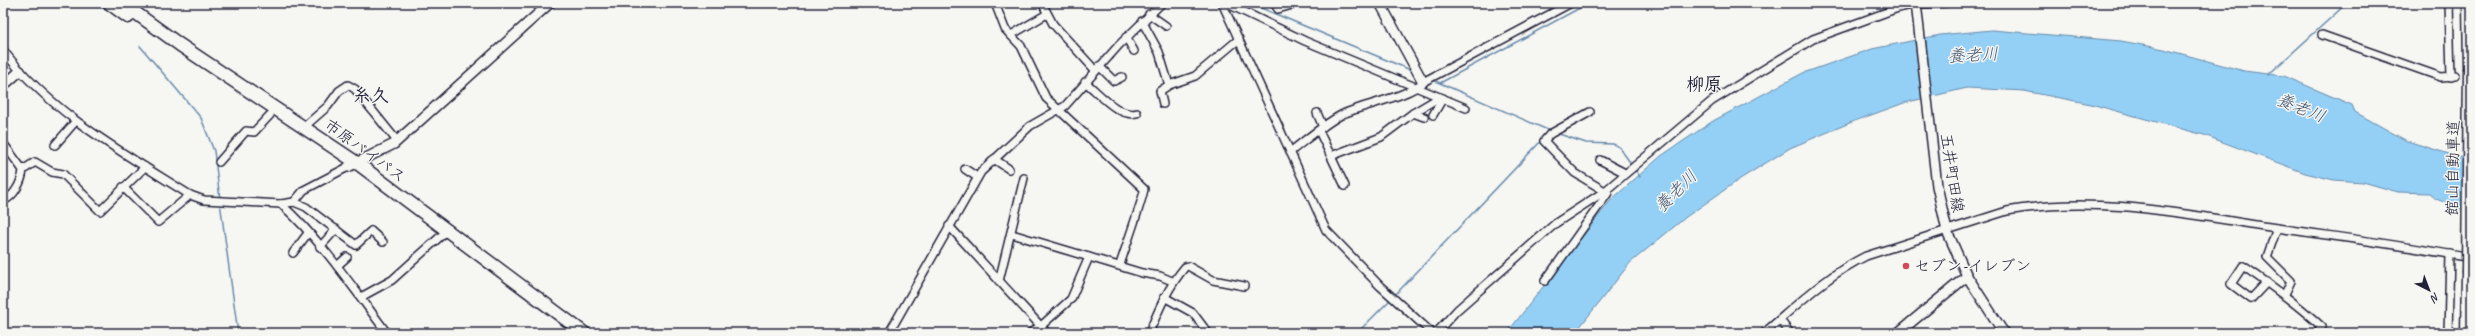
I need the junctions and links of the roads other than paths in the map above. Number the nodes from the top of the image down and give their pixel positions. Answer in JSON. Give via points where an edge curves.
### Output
{"nodes":[{"id":1,"x":110,"y":3,"type":"edge"},
{"id":2,"x":122,"y":3,"type":"edge"},
{"id":3,"x":550,"y":3,"type":"edge"},
{"id":4,"x":995,"y":3,"type":"edge"},
{"id":5,"x":1042,"y":3,"type":"edge"},
{"id":6,"x":1162,"y":3,"type":"edge"},
{"id":7,"x":1222,"y":3,"type":"edge"},
{"id":8,"x":1226,"y":3,"type":"edge"},
{"id":9,"x":1274,"y":3,"type":"edge"},
{"id":10,"x":1380,"y":3,"type":"edge"},
{"id":11,"x":1571,"y":3,"type":"edge"},
{"id":12,"x":1916,"y":3,"type":"edge"},
{"id":13,"x":1945,"y":3,"type":"edge"},
{"id":14,"x":2449,"y":3,"type":"edge"},
{"id":15,"x":2470,"y":3,"type":"edge"},
{"id":16,"x":1292,"y":5,"type":"dead end"},
{"id":17,"x":1047,"y":14,"type":"junction"},
{"id":18,"x":1149,"y":14,"type":"junction"},
{"id":19,"x":1142,"y":21,"type":"junction"},
{"id":20,"x":1166,"y":26,"type":"dead end"},
{"id":21,"x":1011,"y":35,"type":"junction"},
{"id":22,"x":2322,"y":35,"type":"dead end"},
{"id":23,"x":1126,"y":37,"type":"junction"},
{"id":24,"x":1239,"y":39,"type":"junction"},
{"id":25,"x":3,"y":50,"type":"edge"},
{"id":26,"x":1134,"y":51,"type":"dead end"},
{"id":27,"x":1097,"y":68,"type":"junction"},
{"id":28,"x":20,"y":72,"type":"junction"},
{"id":29,"x":1122,"y":77,"type":"dead end"},
{"id":30,"x":1085,"y":82,"type":"junction"},
{"id":31,"x":1169,"y":85,"type":"junction"},
{"id":32,"x":1420,"y":85,"type":"junction"},
{"id":33,"x":3,"y":86,"type":"edge"},
{"id":34,"x":1441,"y":98,"type":"junction"},
{"id":35,"x":1163,"y":104,"type":"dead end"},
{"id":36,"x":1466,"y":108,"type":"dead end"},
{"id":37,"x":1058,"y":110,"type":"junction"},
{"id":38,"x":1590,"y":112,"type":"dead end"},
{"id":39,"x":1137,"y":113,"type":"dead end"},
{"id":40,"x":1316,"y":113,"type":"dead end"},
{"id":41,"x":1414,"y":113,"type":"junction"},
{"id":42,"x":270,"y":115,"type":"junction"},
{"id":43,"x":1433,"y":115,"type":"dead end"},
{"id":44,"x":1424,"y":118,"type":"dead end"},
{"id":45,"x":75,"y":122,"type":"junction"},
{"id":46,"x":304,"y":127,"type":"junction"},
{"id":47,"x":1321,"y":129,"type":"junction"},
{"id":48,"x":398,"y":141,"type":"junction"},
{"id":49,"x":3,"y":143,"type":"edge"},
{"id":50,"x":55,"y":145,"type":"dead end"},
{"id":51,"x":1290,"y":152,"type":"junction"},
{"id":52,"x":1331,"y":156,"type":"junction"},
{"id":53,"x":994,"y":159,"type":"junction"},
{"id":54,"x":1600,"y":160,"type":"dead end"},
{"id":55,"x":219,"y":162,"type":"dead end"},
{"id":56,"x":352,"y":165,"type":"junction"},
{"id":57,"x":145,"y":166,"type":"junction"},
{"id":58,"x":965,"y":169,"type":"dead end"},
{"id":59,"x":1009,"y":169,"type":"dead end"},
{"id":60,"x":23,"y":170,"type":"junction"},
{"id":61,"x":1625,"y":173,"type":"junction"},
{"id":62,"x":977,"y":177,"type":"junction"},
{"id":63,"x":1024,"y":178,"type":"dead end"},
{"id":64,"x":1345,"y":186,"type":"dead end"},
{"id":65,"x":123,"y":187,"type":"junction"},
{"id":66,"x":1605,"y":191,"type":"junction"},
{"id":67,"x":190,"y":195,"type":"junction"},
{"id":68,"x":3,"y":201,"type":"edge"},
{"id":69,"x":294,"y":202,"type":"junction"},
{"id":70,"x":281,"y":204,"type":"junction"},
{"id":71,"x":949,"y":226,"type":"junction"},
{"id":72,"x":2277,"y":228,"type":"junction"},
{"id":73,"x":336,"y":229,"type":"junction"},
{"id":74,"x":1946,"y":231,"type":"junction"},
{"id":75,"x":308,"y":233,"type":"junction"},
{"id":76,"x":1012,"y":234,"type":"junction"},
{"id":77,"x":442,"y":235,"type":"junction"},
{"id":78,"x":383,"y":242,"type":"dead end"},
{"id":79,"x":320,"y":247,"type":"junction"},
{"id":80,"x":293,"y":253,"type":"dead end"},
{"id":81,"x":2450,"y":254,"type":"junction"},
{"id":82,"x":1089,"y":256,"type":"junction"},
{"id":83,"x":347,"y":257,"type":"dead end"},
{"id":84,"x":2472,"y":259,"type":"edge"},
{"id":85,"x":1120,"y":265,"type":"junction"},
{"id":86,"x":337,"y":266,"type":"junction"},
{"id":87,"x":1967,"y":276,"type":"junction"},
{"id":88,"x":999,"y":281,"type":"junction"},
{"id":89,"x":1172,"y":281,"type":"junction"},
{"id":90,"x":1545,"y":281,"type":"dead end"},
{"id":91,"x":2267,"y":282,"type":"junction"},
{"id":92,"x":1244,"y":286,"type":"dead end"},
{"id":93,"x":2285,"y":294,"type":"junction"},
{"id":94,"x":360,"y":297,"type":"junction"},
{"id":95,"x":1164,"y":297,"type":"junction"},
{"id":96,"x":1780,"y":320,"type":"junction"},
{"id":97,"x":1041,"y":326,"type":"junction"},
{"id":98,"x":387,"y":333,"type":"edge"},
{"id":99,"x":570,"y":333,"type":"edge"},
{"id":100,"x":584,"y":333,"type":"edge"},
{"id":101,"x":889,"y":333,"type":"edge"},
{"id":102,"x":1030,"y":333,"type":"edge"},
{"id":103,"x":1047,"y":333,"type":"edge"},
{"id":104,"x":1149,"y":333,"type":"edge"},
{"id":105,"x":1208,"y":333,"type":"edge"},
{"id":106,"x":1432,"y":333,"type":"edge"},
{"id":107,"x":1436,"y":333,"type":"edge"},
{"id":108,"x":1764,"y":333,"type":"edge"},
{"id":109,"x":1790,"y":333,"type":"edge"},
{"id":110,"x":1898,"y":333,"type":"edge"},
{"id":111,"x":2004,"y":333,"type":"edge"},
{"id":112,"x":2317,"y":333,"type":"edge"},
{"id":113,"x":2448,"y":333,"type":"edge"},
{"id":114,"x":2467,"y":333,"type":"edge"}],
"edges":[{"from":1,"to":42,"type":"highway","name":"市原バイパス","via":[[176,52]]},
{"from":2,"to":46,"type":"highway","name":"市原バイパス","via":[[180,45]]},
{"from":3,"to":48,"type":"street"},
{"from":4,"to":21,"type":"street","via":[[1002,22]]},
{"from":5,"to":17,"type":"street"},
{"from":6,"to":18,"type":"street"},
{"from":7,"to":24,"type":"street"},
{"from":8,"to":32,"type":"street","via":[[1305,42]]},
{"from":9,"to":16,"type":"street","via":[[1278,9]]},
{"from":10,"to":32,"type":"street"},
{"from":11,"to":32,"type":"street"},
{"from":12,"to":13,"type":"street"},
{"from":12,"to":61,"type":"street","via":[[1813,38],[1712,101]]},
{"from":12,"to":74,"type":"street","name":"五井町田線","via":[[1936,186]]},
{"from":14,"to":22,"type":"street","via":[[2453,77],[2441,77]]},
{"from":15,"to":114,"type":"highway","name":"館山自動車道","bridge":true},
{"from":17,"to":21,"type":"street"},
{"from":17,"to":27,"type":"street","via":[[1065,39]]},
{"from":18,"to":19,"type":"street"},
{"from":18,"to":20,"type":"street"},
{"from":19,"to":23,"type":"street"},
{"from":19,"to":31,"type":"street","via":[[1159,52]]},
{"from":21,"to":37,"type":"street","via":[[1021,46],[1046,98]]},
{"from":23,"to":26,"type":"street"},
{"from":23,"to":27,"type":"street"},
{"from":24,"to":31,"type":"street","via":[[1195,76]]},
{"from":24,"to":51,"type":"street"},
{"from":25,"to":28,"type":"street"},
{"from":27,"to":29,"type":"street","via":[[1114,81]]},
{"from":27,"to":30,"type":"street"},
{"from":28,"to":33,"type":"street"},
{"from":28,"to":45,"type":"street"},
{"from":30,"to":37,"type":"street"},
{"from":30,"to":39,"type":"street","via":[[1120,112],[1130,115]]},
{"from":31,"to":35,"type":"street","via":[[1160,91]]},
{"from":32,"to":34,"type":"street"},
{"from":32,"to":47,"type":"street","via":[[1344,114]]},
{"from":34,"to":36,"type":"street"},
{"from":34,"to":41,"type":"street"},
{"from":34,"to":43,"type":"street"},
{"from":37,"to":53,"type":"street","via":[[1030,126]]},
{"from":37,"to":85,"type":"street","via":[[1144,189]]},
{"from":38,"to":66,"type":"street","via":[[1550,134],[1544,141],[1575,173]]},
{"from":40,"to":47,"type":"street"},
{"from":41,"to":44,"type":"street"},
{"from":41,"to":52,"type":"street","via":[[1381,137]]},
{"from":42,"to":55,"type":"street","via":[[254,132],[246,131]]},
{"from":42,"to":56,"type":"highway","name":"市原バイパス"},
{"from":45,"to":50,"type":"street"},
{"from":45,"to":57,"type":"street"},
{"from":46,"to":48,"type":"street","via":[[331,104],[339,91],[348,85],[355,89]]},
{"from":46,"to":56,"type":"highway","name":"市原バイパス"},
{"from":47,"to":51,"type":"street"},
{"from":47,"to":52,"type":"street"},
{"from":48,"to":56,"type":"street","via":[[387,149]]},
{"from":49,"to":60,"type":"street"},
{"from":51,"to":106,"type":"street","via":[[1326,230],[1380,286]]},
{"from":52,"to":64,"type":"street"},
{"from":53,"to":59,"type":"street"},
{"from":53,"to":62,"type":"street"},
{"from":54,"to":61,"type":"street"},
{"from":56,"to":69,"type":"street","via":[[304,190]]},
{"from":56,"to":77,"type":"highway","name":"市原バイパス"},
{"from":56,"to":100,"type":"highway","name":"市原バイパス"},
{"from":57,"to":65,"type":"street"},
{"from":57,"to":67,"type":"street"},
{"from":58,"to":62,"type":"street"},
{"from":60,"to":65,"type":"street","via":[[35,162],[52,172],[63,174],[100,211]]},
{"from":60,"to":68,"type":"street","via":[[21,181],[11,196]]},
{"from":61,"to":66,"type":"street"},
{"from":62,"to":71,"type":"street"},
{"from":63,"to":76,"type":"street"},
{"from":65,"to":67,"type":"street","via":[[158,222]]},
{"from":66,"to":90,"type":"street","via":[[1608,193]]},
{"from":66,"to":107,"type":"street","via":[[1556,222],[1457,310]]},
{"from":67,"to":70,"type":"street","via":[[204,200]]},
{"from":69,"to":70,"type":"street"},
{"from":69,"to":73,"type":"street","via":[[306,207]]},
{"from":70,"to":75,"type":"street"},
{"from":71,"to":88,"type":"street"},
{"from":71,"to":101,"type":"street"},
{"from":72,"to":74,"type":"street","via":[[2159,211],[2070,206],[2014,210]]},
{"from":72,"to":81,"type":"street"},
{"from":72,"to":93,"type":"street","via":[[2267,256],[2291,280]]},
{"from":73,"to":78,"type":"street","via":[[356,245],[371,231]]},
{"from":73,"to":79,"type":"street"},
{"from":74,"to":87,"type":"street","name":"五井町田線"},
{"from":74,"to":96,"type":"street","via":[[1866,256],[1845,266]]},
{"from":75,"to":79,"type":"street"},
{"from":75,"to":80,"type":"street"},
{"from":76,"to":82,"type":"street"},
{"from":76,"to":88,"type":"street"},
{"from":77,"to":94,"type":"street","via":[[392,280]]},
{"from":77,"to":99,"type":"highway","name":"市原バイパス"},
{"from":79,"to":86,"type":"street"},
{"from":81,"to":84,"type":"street"},
{"from":81,"to":113,"type":"street"},
{"from":82,"to":85,"type":"street"},
{"from":82,"to":97,"type":"street","via":[[1074,295]]},
{"from":83,"to":86,"type":"street"},
{"from":85,"to":89,"type":"street"},
{"from":86,"to":94,"type":"street"},
{"from":87,"to":110,"type":"street"},
{"from":87,"to":111,"type":"street","name":"五井町田線"},
{"from":88,"to":97,"type":"street"},
{"from":89,"to":92,"type":"street","via":[[1188,266],[1214,280]]},
{"from":89,"to":95,"type":"street"},
{"from":91,"to":91,"type":"street","via":[[2243,266],[2231,284],[2251,299]]},
{"from":91,"to":93,"type":"street"},
{"from":93,"to":112,"type":"street","via":[[2322,327]]},
{"from":94,"to":98,"type":"street"},
{"from":95,"to":104,"type":"street"},
{"from":95,"to":105,"type":"street","via":[[1193,313]]},
{"from":96,"to":108,"type":"street"},
{"from":96,"to":109,"type":"street"},
{"from":97,"to":102,"type":"street"},
{"from":97,"to":103,"type":"street"}]}
